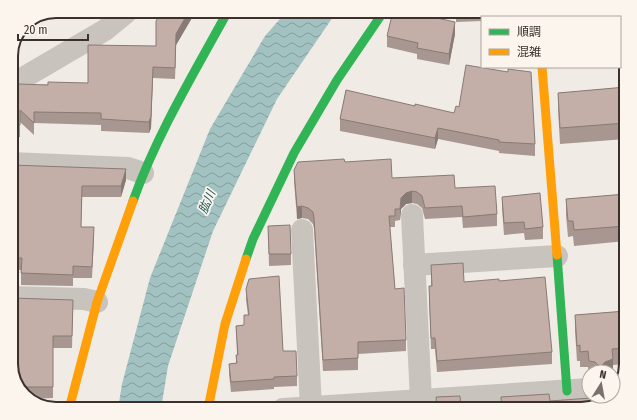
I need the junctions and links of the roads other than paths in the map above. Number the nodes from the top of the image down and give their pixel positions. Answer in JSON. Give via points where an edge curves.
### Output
{"nodes":[{"id":1,"x":120,"y":18,"type":"edge"},
{"id":2,"x":224,"y":18,"type":"edge"},
{"id":3,"x":379,"y":18,"type":"edge"},
{"id":4,"x":542,"y":68,"type":"edge"},
{"id":5,"x":18,"y":81,"type":"edge"},
{"id":6,"x":18,"y":163,"type":"edge"},
{"id":7,"x":144,"y":173,"type":"junction"},
{"id":8,"x":412,"y":215,"type":"dead end"},
{"id":9,"x":302,"y":230,"type":"dead end"},
{"id":10,"x":557,"y":256,"type":"junction"},
{"id":11,"x":414,"y":265,"type":"junction"},
{"id":12,"x":18,"y":297,"type":"edge"},
{"id":13,"x":97,"y":302,"type":"junction"},
{"id":14,"x":581,"y":391,"type":"edge"},
{"id":15,"x":563,"y":397,"type":"edge"},
{"id":16,"x":421,"y":400,"type":"junction"},
{"id":17,"x":71,"y":402,"type":"edge"},
{"id":18,"x":209,"y":402,"type":"edge"},
{"id":19,"x":312,"y":402,"type":"edge"},
{"id":20,"x":390,"y":402,"type":"edge"}],
"edges":[{"from":1,"to":5,"type":"street","via":[[105,30]]},
{"from":2,"to":7,"type":"street","via":[[181,96]]},
{"from":3,"to":18,"type":"street","via":[[337,80],[294,153],[252,239],[225,324]]},
{"from":4,"to":10,"type":"street"},
{"from":6,"to":7,"type":"street","via":[[128,168]]},
{"from":7,"to":13,"type":"street"},
{"from":8,"to":11,"type":"street"},
{"from":9,"to":19,"type":"street"},
{"from":10,"to":11,"type":"street"},
{"from":10,"to":15,"type":"street"},
{"from":11,"to":16,"type":"street"},
{"from":12,"to":13,"type":"street"},
{"from":13,"to":17,"type":"street"},
{"from":14,"to":15,"type":"street"},
{"from":15,"to":16,"type":"street"},
{"from":16,"to":20,"type":"street"}]}
